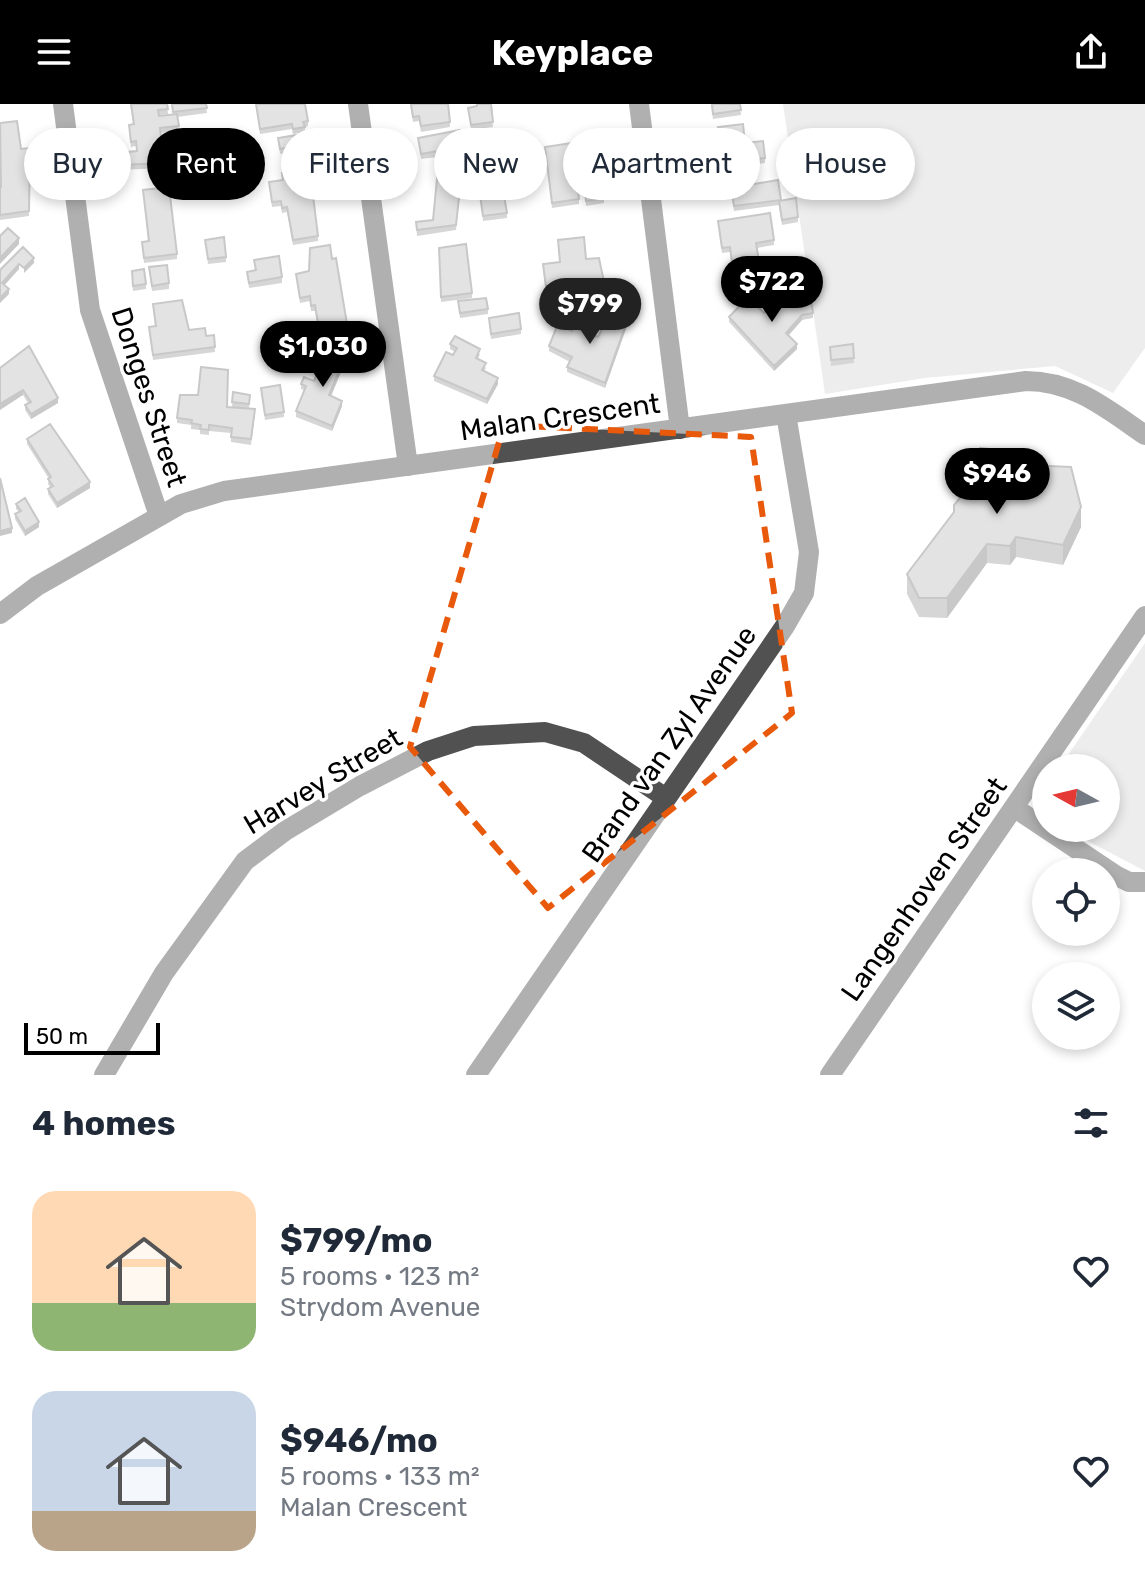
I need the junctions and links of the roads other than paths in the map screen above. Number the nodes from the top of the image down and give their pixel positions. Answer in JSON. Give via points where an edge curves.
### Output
{"nodes":[{"id":1,"x":63,"y":104,"type":"edge"},
{"id":2,"x":358,"y":104,"type":"edge"},
{"id":3,"x":639,"y":104,"type":"edge"},
{"id":4,"x":786,"y":414,"type":"junction"},
{"id":5,"x":680,"y":429,"type":"junction"},
{"id":6,"x":1145,"y":435,"type":"edge"},
{"id":7,"x":408,"y":466,"type":"junction"},
{"id":8,"x":159,"y":516,"type":"junction"},
{"id":9,"x":0,"y":614,"type":"edge"},
{"id":10,"x":1145,"y":616,"type":"edge"},
{"id":11,"x":666,"y":798,"type":"junction"},
{"id":12,"x":1015,"y":808,"type":"junction"},
{"id":13,"x":1145,"y":882,"type":"edge"},
{"id":14,"x":104,"y":1075,"type":"edge"},
{"id":15,"x":476,"y":1075,"type":"edge"},
{"id":16,"x":830,"y":1075,"type":"edge"}],
"edges":[{"from":1,"to":8,"type":"street","name":"Donges Street","via":[[94,324]]},
{"from":2,"to":7,"type":"street"},
{"from":3,"to":5,"type":"street"},
{"from":4,"to":5,"type":"street","name":"Malan Crescent"},
{"from":4,"to":6,"type":"street","name":"Malan Crescent","via":[[1049,381],[1084,394]]},
{"from":4,"to":11,"type":"street","name":"Brand van Zyl Avenue","via":[[809,552],[804,593]]},
{"from":5,"to":7,"type":"street","name":"Malan Crescent"},
{"from":7,"to":8,"type":"street","name":"Malan Crescent","via":[[224,491]]},
{"from":8,"to":9,"type":"street","name":"Malan Crescent","via":[[37,586]]},
{"from":10,"to":12,"type":"street","name":"Langenhoven Street"},
{"from":11,"to":14,"type":"street","name":"Harvey Street","via":[[596,749],[545,732],[474,736],[428,751],[285,831],[245,861],[164,973]]},
{"from":11,"to":15,"type":"street","name":"Brand van Zyl Avenue"},
{"from":12,"to":13,"type":"street","via":[[1117,876]]},
{"from":12,"to":16,"type":"street","name":"Langenhoven Street"}]}
